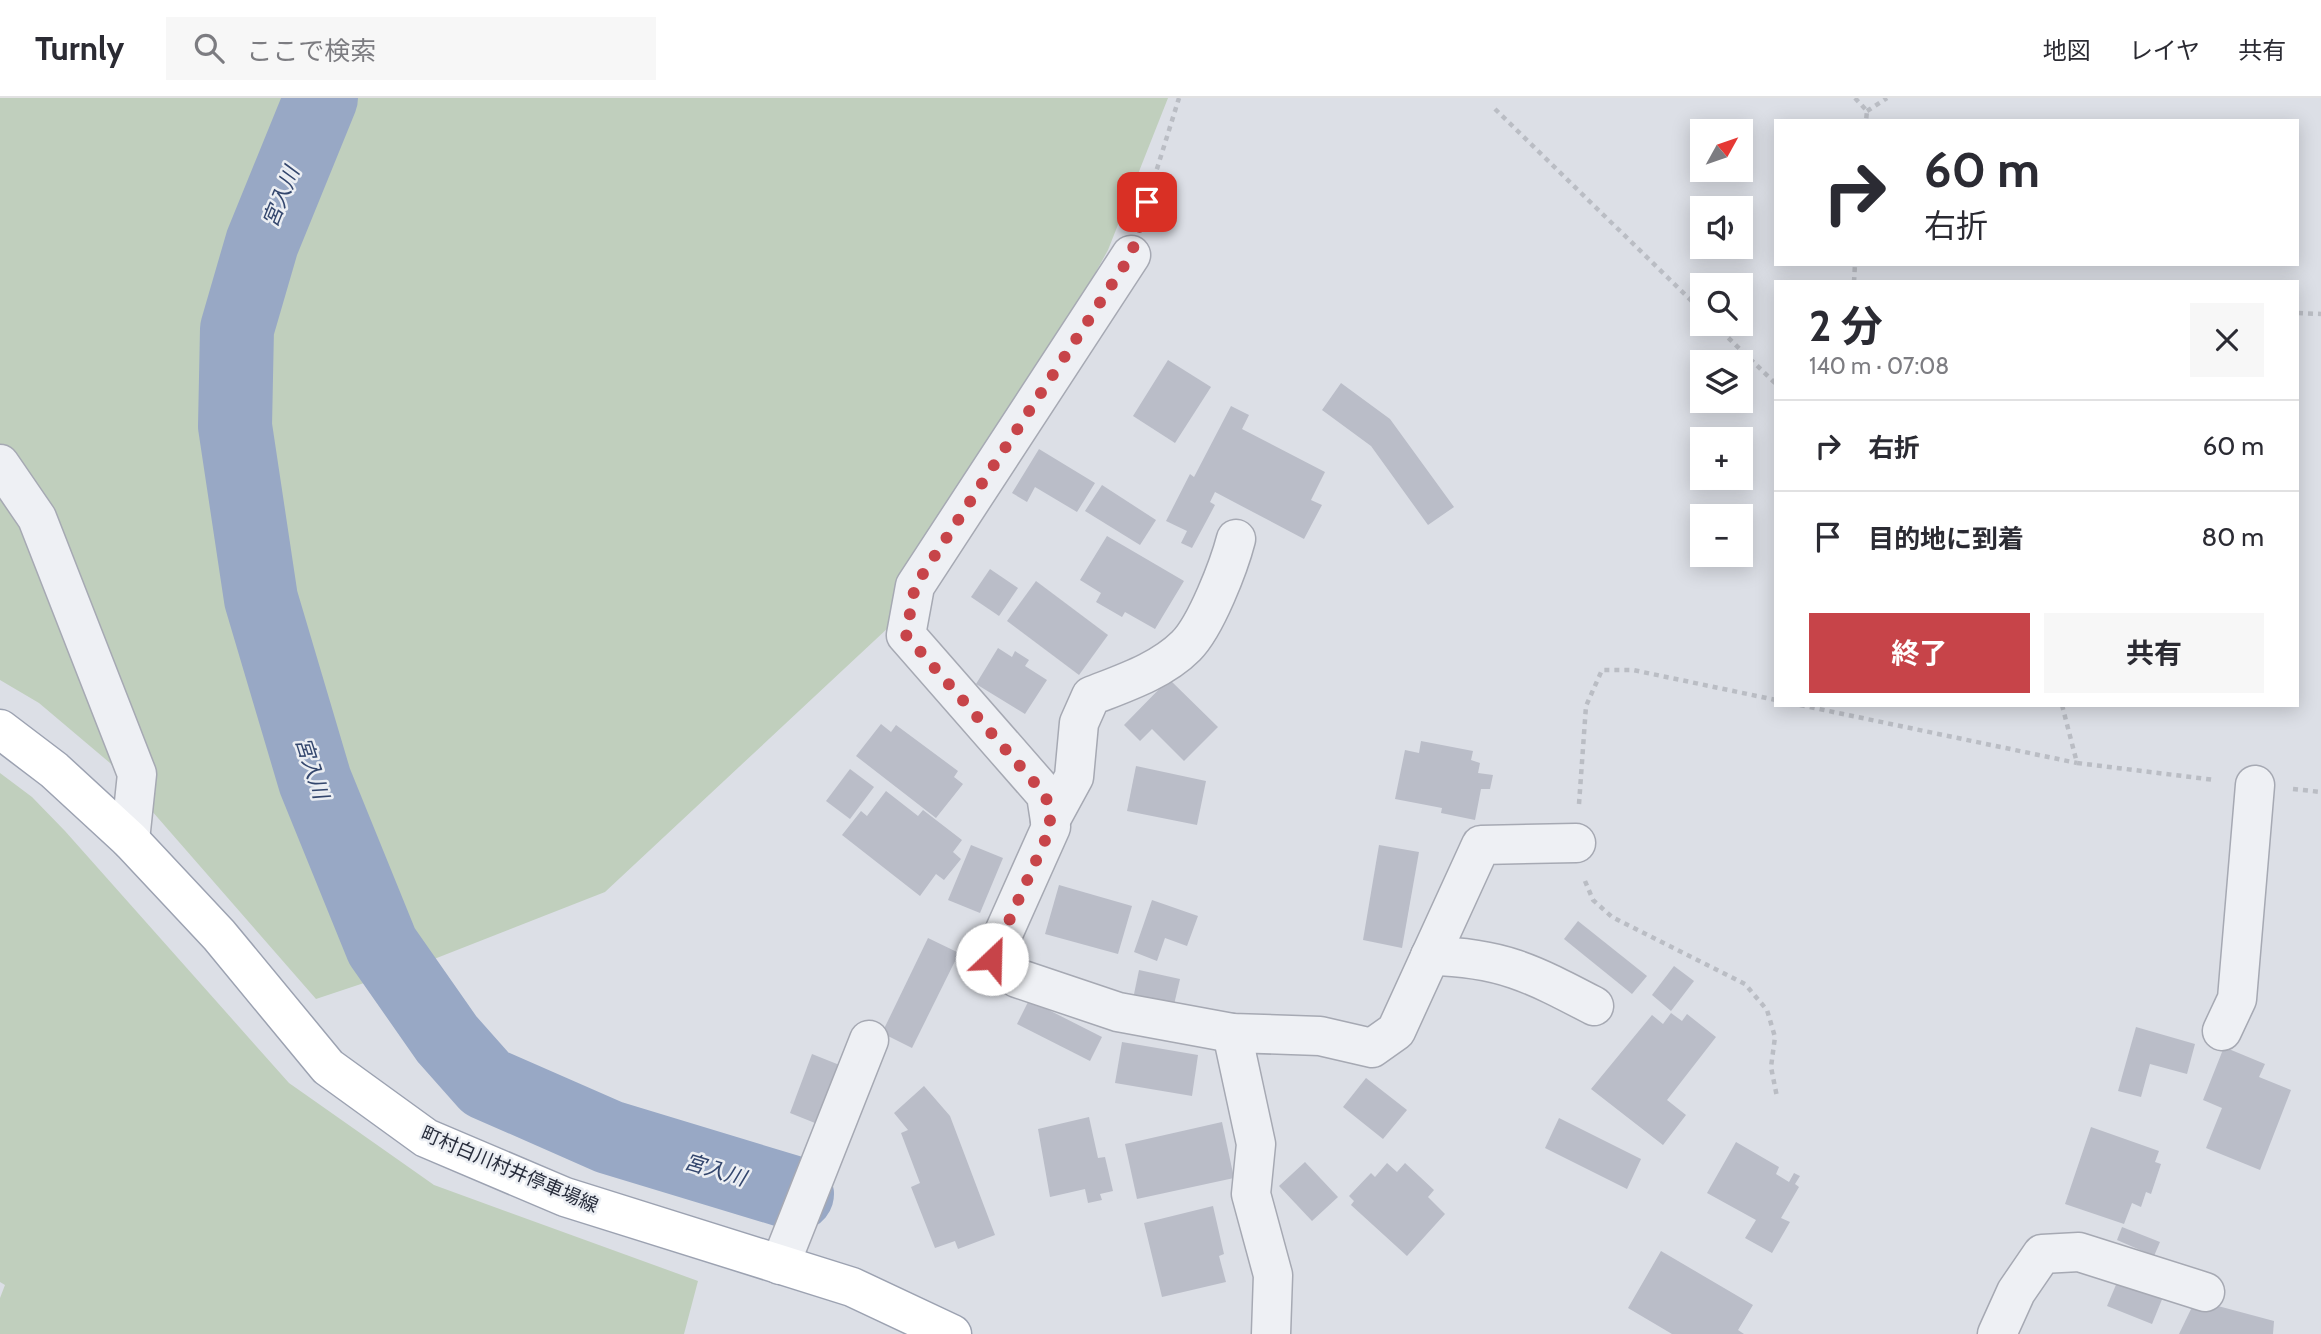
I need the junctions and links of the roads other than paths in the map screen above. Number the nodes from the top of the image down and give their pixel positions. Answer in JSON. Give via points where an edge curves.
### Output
{"nodes":[{"id":1,"x":1131,"y":255,"type":"road end"},
{"id":2,"x":0,"y":464,"type":"edge"},
{"id":3,"x":1236,"y":539,"type":"dead end"},
{"id":4,"x":0,"y":729,"type":"edge"},
{"id":5,"x":2255,"y":785,"type":"road end"},
{"id":6,"x":1051,"y":821,"type":"junction"},
{"id":7,"x":130,"y":840,"type":"junction"},
{"id":8,"x":1576,"y":844,"type":"road end"},
{"id":9,"x":1430,"y":956,"type":"junction"},
{"id":10,"x":1594,"y":1006,"type":"dead end"},
{"id":11,"x":2222,"y":1031,"type":"dead end"},
{"id":12,"x":1232,"y":1033,"type":"junction"},
{"id":13,"x":869,"y":1040,"type":"dead end"},
{"id":14,"x":780,"y":1265,"type":"junction"},
{"id":15,"x":2205,"y":1292,"type":"dead end"},
{"id":16,"x":952,"y":1334,"type":"edge"},
{"id":17,"x":1271,"y":1334,"type":"edge"},
{"id":18,"x":1997,"y":1334,"type":"edge"}],
"edges":[{"from":1,"to":6,"type":"street","via":[[915,586],[906,635],[1046,796]]},
{"from":2,"to":7,"type":"street","via":[[37,518],[137,774]]},
{"from":3,"to":6,"type":"street","via":[[1227,575],[1187,645],[1148,673],[1091,696],[1079,723],[1074,777]]},
{"from":4,"to":7,"type":"main road","name":"町村白川村井停車場線","via":[[54,770]]},
{"from":5,"to":11,"type":"street","via":[[2236,999]]},
{"from":6,"to":12,"type":"street","via":[[992,959],[1017,978],[1118,1012]]},
{"from":7,"to":14,"type":"main road","name":"町村白川村井停車場線","via":[[219,936],[328,1067],[426,1138],[565,1197]]},
{"from":8,"to":9,"type":"street","via":[[1481,845]]},
{"from":9,"to":10,"type":"street","via":[[1472,957],[1529,972]]},
{"from":9,"to":12,"type":"street","via":[[1396,1031],[1372,1048],[1320,1036]]},
{"from":12,"to":17,"type":"street","via":[[1256,1144],[1251,1194],[1273,1275]]},
{"from":13,"to":14,"type":"street"},
{"from":14,"to":16,"type":"main road","name":"町村白川村井停車場線","via":[[852,1287]]},
{"from":15,"to":18,"type":"street","via":[[2080,1252],[2042,1254],[2016,1292]]}]}
